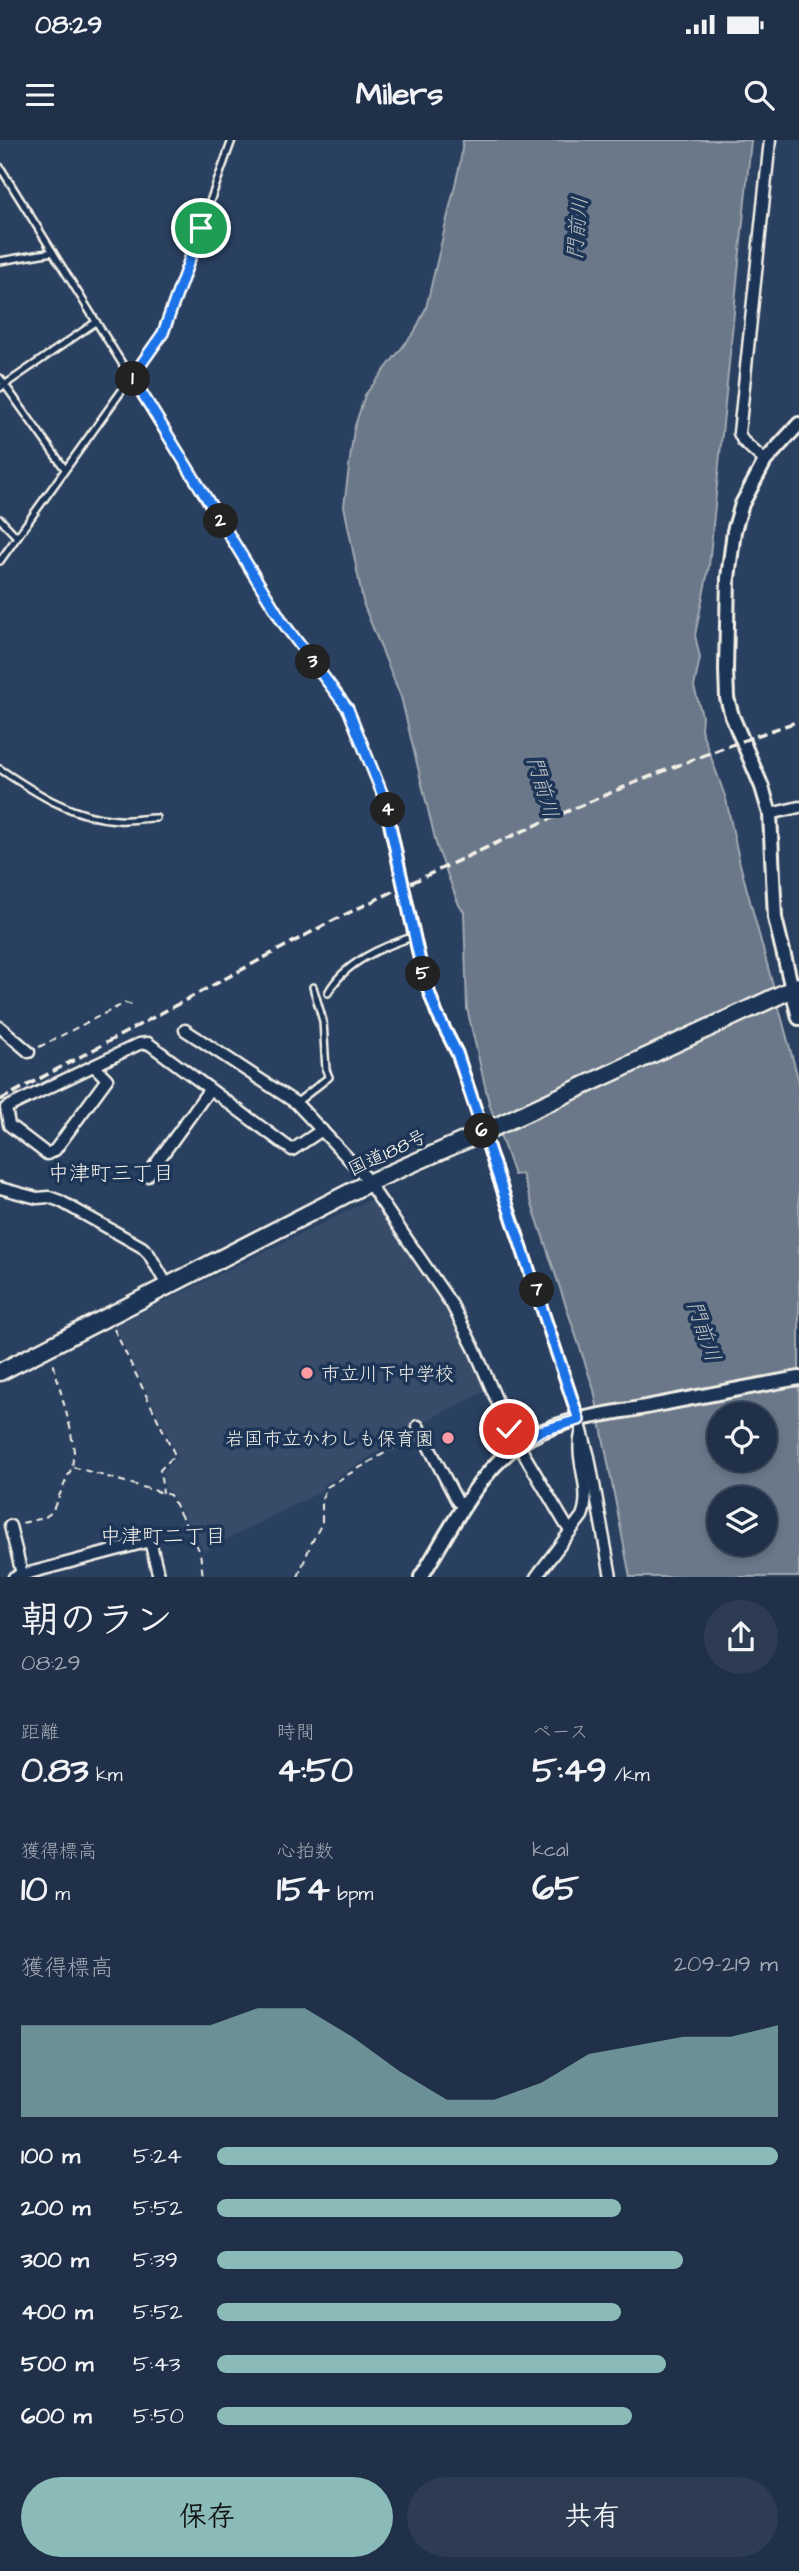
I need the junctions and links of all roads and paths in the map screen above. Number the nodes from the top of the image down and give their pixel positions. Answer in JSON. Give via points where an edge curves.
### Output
{"nodes":[{"id":1,"x":232,"y":140,"type":"edge"},
{"id":2,"x":770,"y":140,"type":"edge"},
{"id":3,"x":0,"y":167,"type":"edge"},
{"id":4,"x":53,"y":252,"type":"junction"},
{"id":5,"x":0,"y":261,"type":"edge"},
{"id":6,"x":96,"y":322,"type":"junction"},
{"id":7,"x":132,"y":377,"type":"junction"},
{"id":8,"x":0,"y":378,"type":"edge"},
{"id":9,"x":2,"y":386,"type":"edge"},
{"id":10,"x":799,"y":424,"type":"edge"},
{"id":11,"x":765,"y":461,"type":"junction"},
{"id":12,"x":65,"y":469,"type":"junction"},
{"id":13,"x":0,"y":519,"type":"edge"},
{"id":14,"x":17,"y":537,"type":"junction"},
{"id":15,"x":0,"y":561,"type":"edge"},
{"id":16,"x":0,"y":769,"type":"edge"},
{"id":17,"x":384,"y":798,"type":"joint"},
{"id":18,"x":799,"y":807,"type":"edge"},
{"id":19,"x":770,"y":814,"type":"junction"},
{"id":20,"x":156,"y":818,"type":"dead end"},
{"id":21,"x":415,"y":936,"type":"junction"},
{"id":22,"x":313,"y":987,"type":"dead end"},
{"id":23,"x":791,"y":990,"type":"edge"},
{"id":24,"x":328,"y":993,"type":"dead end"},
{"id":25,"x":134,"y":1005,"type":"dead end"},
{"id":26,"x":799,"y":1018,"type":"edge"},
{"id":27,"x":0,"y":1027,"type":"edge"},
{"id":28,"x":185,"y":1030,"type":"dead end"},
{"id":29,"x":29,"y":1052,"type":"joint"},
{"id":30,"x":95,"y":1067,"type":"junction"},
{"id":31,"x":209,"y":1090,"type":"junction"},
{"id":32,"x":296,"y":1103,"type":"junction"},
{"id":33,"x":489,"y":1129,"type":"junction"},
{"id":34,"x":322,"y":1130,"type":"junction"},
{"id":35,"x":147,"y":1176,"type":"dead end"},
{"id":36,"x":368,"y":1183,"type":"junction"},
{"id":37,"x":0,"y":1188,"type":"edge"},
{"id":38,"x":167,"y":1286,"type":"junction"},
{"id":39,"x":107,"y":1316,"type":"junction"},
{"id":40,"x":46,"y":1348,"type":"junction"},
{"id":41,"x":0,"y":1372,"type":"edge"},
{"id":42,"x":799,"y":1378,"type":"edge"},
{"id":43,"x":584,"y":1423,"type":"junction"},
{"id":44,"x":420,"y":1429,"type":"joint"},
{"id":45,"x":518,"y":1445,"type":"junction"},
{"id":46,"x":72,"y":1467,"type":"junction"},
{"id":47,"x":163,"y":1493,"type":"junction"},
{"id":48,"x":465,"y":1507,"type":"junction"},
{"id":49,"x":10,"y":1526,"type":"joint"},
{"id":50,"x":571,"y":1531,"type":"junction"},
{"id":51,"x":18,"y":1575,"type":"edge"},
{"id":52,"x":159,"y":1577,"type":"edge"},
{"id":53,"x":203,"y":1577,"type":"edge"},
{"id":54,"x":298,"y":1577,"type":"edge"},
{"id":55,"x":421,"y":1577,"type":"edge"},
{"id":56,"x":536,"y":1577,"type":"edge"},
{"id":57,"x":611,"y":1577,"type":"edge"}],
"edges":[{"from":1,"to":7,"type":"lane","via":[[163,333]]},
{"from":2,"to":11,"type":"street","via":[[739,433]]},
{"from":3,"to":4,"type":"lane"},
{"from":4,"to":5,"type":"lane"},
{"from":4,"to":6,"type":"lane"},
{"from":6,"to":7,"type":"lane"},
{"from":6,"to":9,"type":"lane"},
{"from":7,"to":12,"type":"lane"},
{"from":7,"to":17,"type":"lane","via":[[284,624],[348,709]]},
{"from":8,"to":9,"type":"lane"},
{"from":9,"to":12,"type":"lane"},
{"from":10,"to":11,"type":"street"},
{"from":11,"to":19,"type":"street","via":[[742,504],[734,531],[726,670],[732,716]]},
{"from":12,"to":14,"type":"lane"},
{"from":13,"to":14,"type":"lane"},
{"from":14,"to":15,"type":"lane"},
{"from":16,"to":20,"type":"lane","via":[[48,801],[86,815],[117,820]]},
{"from":17,"to":21,"type":"street"},
{"from":18,"to":19,"type":"street"},
{"from":19,"to":23,"type":"street","via":[[775,918]]},
{"from":21,"to":24,"type":"lane","via":[[380,949],[350,968]]},
{"from":21,"to":33,"type":"street","via":[[437,1014]]},
{"from":22,"to":32,"type":"lane","via":[[323,1021],[329,1077]]},
{"from":23,"to":26,"type":"street"},
{"from":23,"to":33,"type":"highway","name":"国道188号"},
{"from":25,"to":29,"type":"path","via":[[125,1003]]},
{"from":27,"to":29,"type":"street"},
{"from":28,"to":32,"type":"street"},
{"from":30,"to":30,"type":"street","via":[[6,1108],[9,1125],[47,1154],[55,1150],[107,1079]]},
{"from":30,"to":31,"type":"street","via":[[148,1043]]},
{"from":31,"to":34,"type":"street","via":[[292,1150]]},
{"from":31,"to":35,"type":"street"},
{"from":32,"to":34,"type":"street"},
{"from":33,"to":36,"type":"highway","name":"国道188号"},
{"from":33,"to":43,"type":"street"},
{"from":34,"to":36,"type":"street"},
{"from":36,"to":38,"type":"highway","name":"国道188号"},
{"from":36,"to":45,"type":"street","via":[[452,1305]]},
{"from":37,"to":38,"type":"street","via":[[60,1201],[142,1247]]},
{"from":38,"to":39,"type":"highway","name":"国道188号"},
{"from":39,"to":40,"type":"highway","name":"国道188号"},
{"from":39,"to":47,"type":"path","via":[[175,1455],[160,1470]]},
{"from":40,"to":41,"type":"highway","name":"国道188号"},
{"from":40,"to":46,"type":"path","via":[[70,1427]]},
{"from":42,"to":43,"type":"street"},
{"from":43,"to":45,"type":"street","via":[[540,1431]]},
{"from":43,"to":50,"type":"street","via":[[578,1445],[586,1505]]},
{"from":43,"to":57,"type":"street"},
{"from":44,"to":48,"type":"street"},
{"from":44,"to":54,"type":"path","via":[[327,1487],[322,1523]]},
{"from":45,"to":48,"type":"street","via":[[496,1464]]},
{"from":45,"to":50,"type":"street"},
{"from":46,"to":47,"type":"path"},
{"from":46,"to":49,"type":"path","via":[[52,1512]]},
{"from":47,"to":53,"type":"path","via":[[170,1495],[197,1543]]},
{"from":48,"to":55,"type":"street"},
{"from":49,"to":51,"type":"street"},
{"from":50,"to":56,"type":"street"},
{"from":51,"to":52,"type":"street","via":[[150,1541]]}]}
